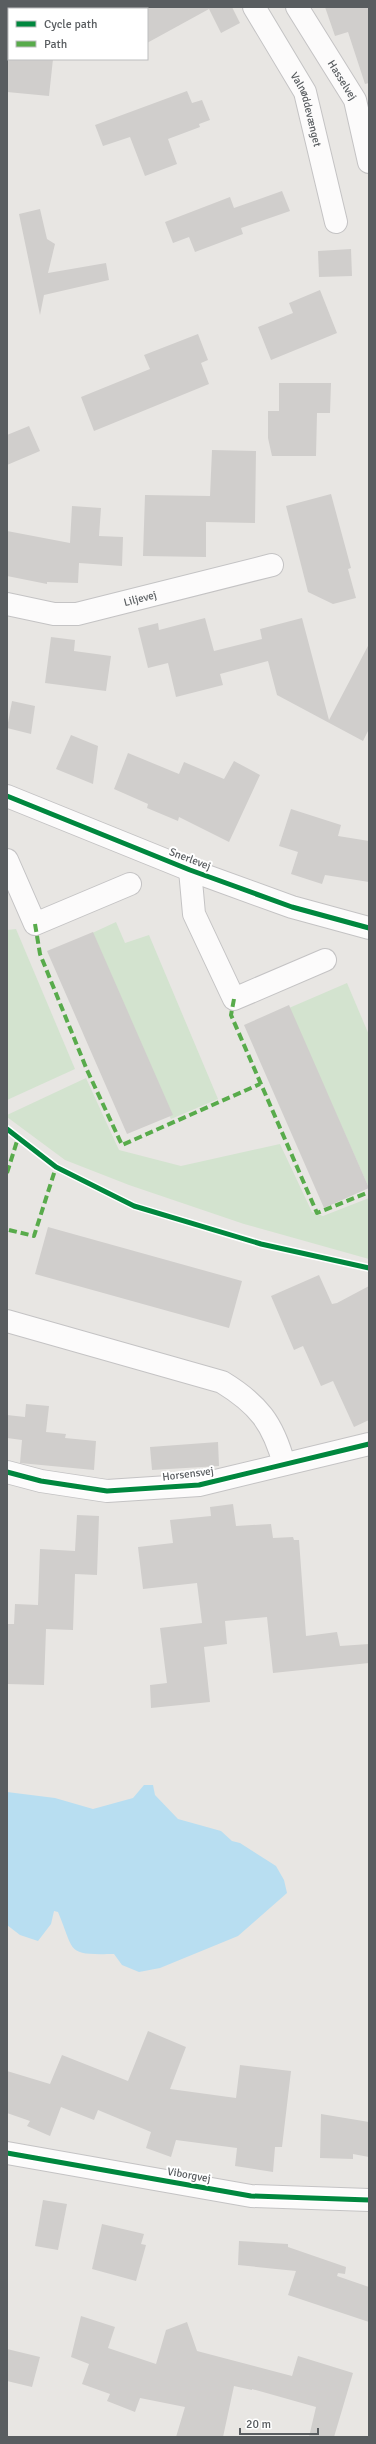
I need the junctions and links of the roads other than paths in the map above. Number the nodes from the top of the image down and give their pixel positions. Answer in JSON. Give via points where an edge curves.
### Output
{"nodes":[{"id":1,"x":254,"y":7,"type":"edge"},
{"id":2,"x":297,"y":7,"type":"edge"},
{"id":3,"x":369,"y":162,"type":"edge"},
{"id":4,"x":336,"y":222,"type":"dead end"},
{"id":5,"x":272,"y":565,"type":"dead end"},
{"id":6,"x":7,"y":604,"type":"edge"},
{"id":7,"x":7,"y":796,"type":"edge"},
{"id":8,"x":7,"y":860,"type":"edge"},
{"id":9,"x":190,"y":870,"type":"junction"},
{"id":10,"x":130,"y":884,"type":"dead end"},
{"id":11,"x":369,"y":928,"type":"edge"},
{"id":12,"x":325,"y":960,"type":"dead end"},
{"id":13,"x":7,"y":1321,"type":"edge"},
{"id":14,"x":369,"y":1444,"type":"edge"},
{"id":15,"x":284,"y":1464,"type":"junction"},
{"id":16,"x":7,"y":1472,"type":"edge"},
{"id":17,"x":7,"y":2153,"type":"edge"},
{"id":18,"x":369,"y":2200,"type":"edge"}],
"edges":[{"from":1,"to":4,"type":"street","name":"Valnøddevænget","via":[[306,92]]},
{"from":2,"to":3,"type":"street","name":"Hasselvej","via":[[355,100]]},
{"from":5,"to":6,"type":"street","name":"Liljevej","via":[[77,614],[54,614]]},
{"from":7,"to":9,"type":"street","name":"Snerlevej"},
{"from":8,"to":10,"type":"street","via":[[35,924]]},
{"from":9,"to":11,"type":"street","name":"Snerlevej","via":[[292,908]]},
{"from":9,"to":12,"type":"street","name":"Snerlevej","via":[[194,914],[234,999]]},
{"from":13,"to":15,"type":"street","via":[[222,1382],[245,1396],[264,1415],[277,1438]]},
{"from":14,"to":15,"type":"street","name":"Horsensvej"},
{"from":15,"to":16,"type":"street","name":"Horsensvej","via":[[199,1485],[107,1491],[41,1482]]},
{"from":17,"to":18,"type":"street","name":"Viborgvej","via":[[251,2196]]}]}
